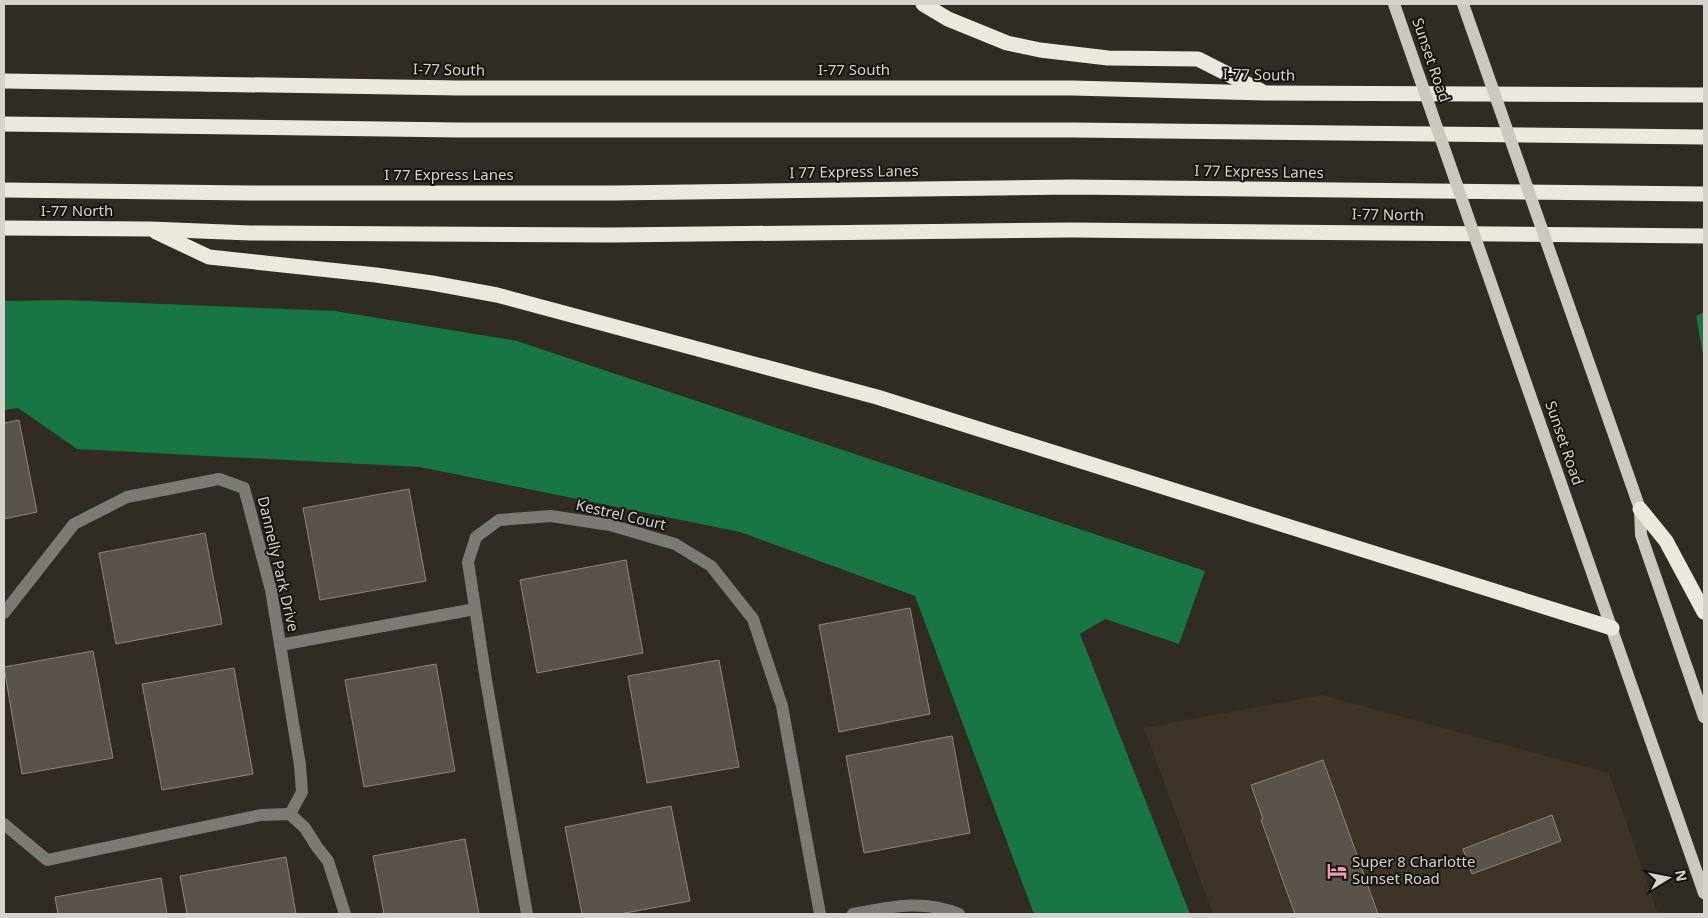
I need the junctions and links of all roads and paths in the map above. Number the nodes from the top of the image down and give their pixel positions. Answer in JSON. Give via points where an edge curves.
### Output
{"nodes":[{"id":1,"x":923,"y":4,"type":"edge"},
{"id":2,"x":1394,"y":4,"type":"edge"},
{"id":3,"x":1463,"y":4,"type":"edge"},
{"id":4,"x":4,"y":81,"type":"edge"},
{"id":5,"x":1265,"y":93,"type":"junction"},
{"id":6,"x":1704,"y":95,"type":"edge"},
{"id":7,"x":4,"y":124,"type":"edge"},
{"id":8,"x":1704,"y":137,"type":"edge"},
{"id":9,"x":4,"y":190,"type":"edge"},
{"id":10,"x":1704,"y":194,"type":"edge"},
{"id":11,"x":4,"y":228,"type":"edge"},
{"id":12,"x":150,"y":229,"type":"junction"},
{"id":13,"x":1704,"y":236,"type":"edge"},
{"id":14,"x":1640,"y":509,"type":"junction"},
{"id":15,"x":475,"y":609,"type":"junction"},
{"id":16,"x":1704,"y":612,"type":"edge"},
{"id":17,"x":4,"y":613,"type":"edge"},
{"id":18,"x":1612,"y":628,"type":"junction"},
{"id":19,"x":280,"y":645,"type":"junction"},
{"id":20,"x":1704,"y":717,"type":"edge"},
{"id":21,"x":290,"y":814,"type":"junction"},
{"id":22,"x":4,"y":824,"type":"edge"},
{"id":23,"x":1704,"y":893,"type":"edge"},
{"id":24,"x":345,"y":914,"type":"edge"},
{"id":25,"x":527,"y":914,"type":"edge"},
{"id":26,"x":820,"y":914,"type":"edge"},
{"id":27,"x":853,"y":914,"type":"edge"},
{"id":28,"x":959,"y":914,"type":"edge"}],
"edges":[{"from":1,"to":5,"type":"highway","via":[[948,19],[1007,43],[1108,58],[1198,59]]},
{"from":2,"to":18,"type":"main road","name":"Sunset Road","bridge":true},
{"from":3,"to":14,"type":"main road","bridge":true},
{"from":4,"to":5,"type":"highway","name":"I-77 South","via":[[458,88],[1072,88]]},
{"from":5,"to":6,"type":"highway","name":"I-77 South"},
{"from":7,"to":8,"type":"highway","via":[[459,130],[1072,130]]},
{"from":9,"to":10,"type":"highway","name":"I 77 Express Lanes","via":[[613,193],[1072,187]]},
{"from":11,"to":12,"type":"highway","name":"I-77 North"},
{"from":12,"to":13,"type":"highway","name":"I-77 North","via":[[250,233],[603,235],[1072,230]]},
{"from":12,"to":18,"type":"highway","via":[[209,257],[432,282],[497,295],[877,397]]},
{"from":14,"to":16,"type":"highway","via":[[1666,541]]},
{"from":14,"to":20,"type":"main road","via":[[1641,535]]},
{"from":15,"to":19,"type":"street"},
{"from":15,"to":25,"type":"street","name":"Kestrel Court"},
{"from":15,"to":26,"type":"street","name":"Kestrel Court","via":[[468,562],[476,537],[500,520],[551,516],[610,525],[675,544],[711,566],[753,619],[782,706]]},
{"from":17,"to":19,"type":"street","name":"Dannelly Park Drive","via":[[74,524],[127,497],[219,479],[244,488],[270,590]]},
{"from":18,"to":23,"type":"main road","name":"Sunset Road"},
{"from":19,"to":21,"type":"street","name":"Dannelly Park Drive","via":[[302,792]]},
{"from":21,"to":22,"type":"street","via":[[261,815],[47,860]]},
{"from":21,"to":24,"type":"street","via":[[305,828],[328,861]]},
{"from":27,"to":28,"type":"street","via":[[913,905],[931,905]]}]}
